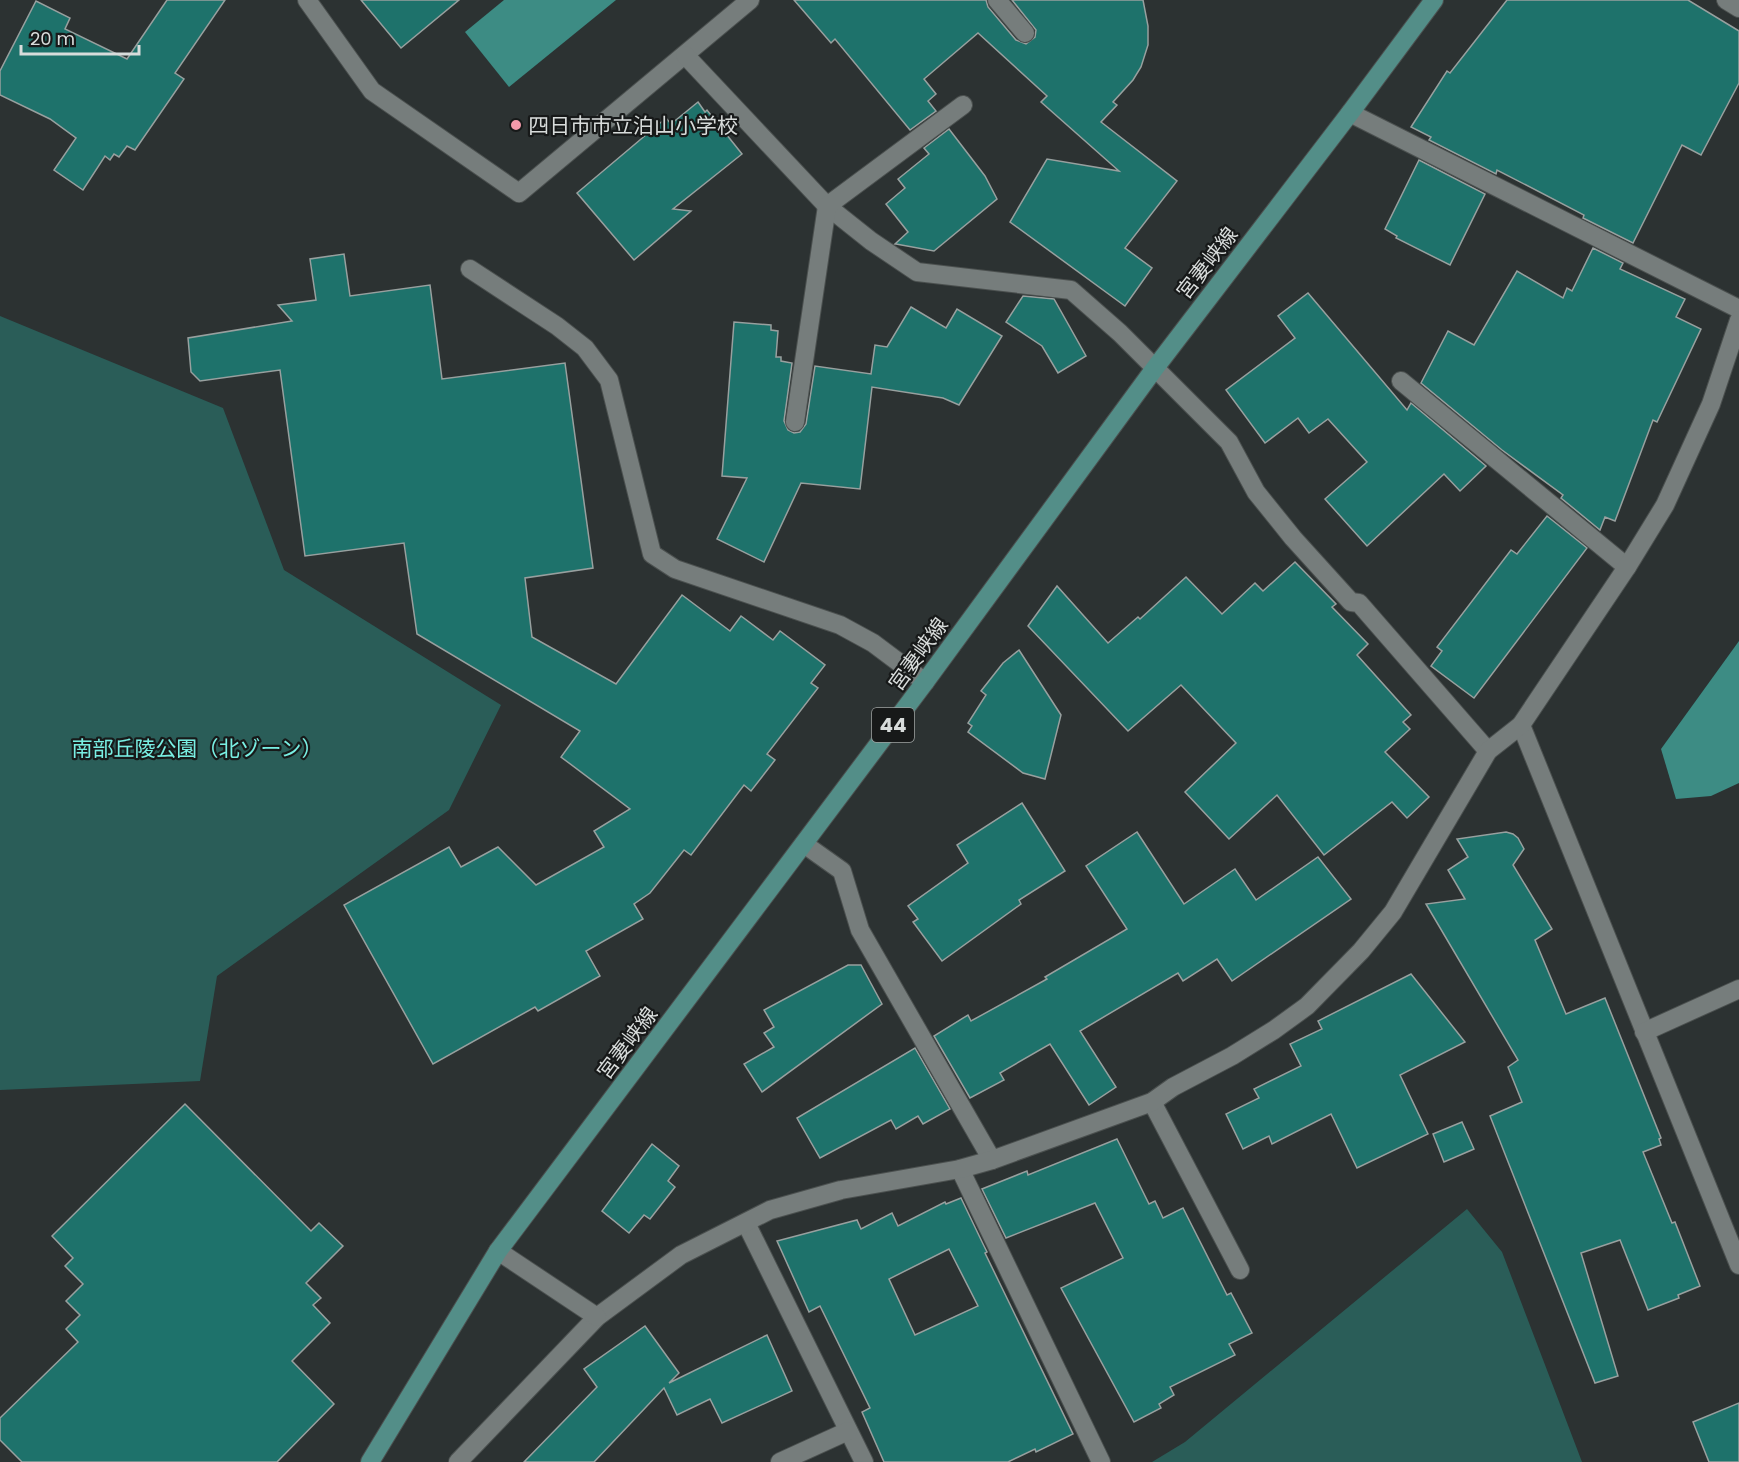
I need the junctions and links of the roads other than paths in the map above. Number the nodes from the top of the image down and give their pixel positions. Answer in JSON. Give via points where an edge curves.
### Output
{"nodes":[{"id":1,"x":307,"y":0,"type":"edge"},
{"id":2,"x":750,"y":0,"type":"edge"},
{"id":3,"x":997,"y":0,"type":"edge"},
{"id":4,"x":1434,"y":0,"type":"edge"},
{"id":5,"x":1726,"y":0,"type":"edge"},
{"id":6,"x":1739,"y":8,"type":"edge"},
{"id":7,"x":1025,"y":33,"type":"dead end"},
{"id":8,"x":685,"y":55,"type":"junction"},
{"id":9,"x":963,"y":105,"type":"dead end"},
{"id":10,"x":1350,"y":113,"type":"junction"},
{"id":11,"x":827,"y":206,"type":"junction"},
{"id":12,"x":470,"y":269,"type":"dead end"},
{"id":13,"x":1739,"y":309,"type":"edge"},
{"id":14,"x":1739,"y":320,"type":"edge"},
{"id":15,"x":1155,"y":368,"type":"junction"},
{"id":16,"x":1401,"y":381,"type":"dead end"},
{"id":17,"x":795,"y":422,"type":"dead end"},
{"id":18,"x":1627,"y":567,"type":"junction"},
{"id":19,"x":925,"y":682,"type":"junction"},
{"id":20,"x":1521,"y":724,"type":"junction"},
{"id":21,"x":1488,"y":751,"type":"junction"},
{"id":22,"x":804,"y":844,"type":"junction"},
{"id":23,"x":1739,"y":989,"type":"edge"},
{"id":24,"x":1644,"y":1032,"type":"junction"},
{"id":25,"x":1152,"y":1102,"type":"junction"},
{"id":26,"x":992,"y":1160,"type":"junction"},
{"id":27,"x":960,"y":1169,"type":"junction"},
{"id":28,"x":747,"y":1223,"type":"junction"},
{"id":29,"x":498,"y":1251,"type":"junction"},
{"id":30,"x":1739,"y":1265,"type":"edge"},
{"id":31,"x":1240,"y":1270,"type":"dead end"},
{"id":32,"x":597,"y":1317,"type":"junction"},
{"id":33,"x":848,"y":1431,"type":"junction"},
{"id":34,"x":370,"y":1462,"type":"edge"},
{"id":35,"x":458,"y":1462,"type":"edge"},
{"id":36,"x":780,"y":1462,"type":"edge"},
{"id":37,"x":864,"y":1462,"type":"edge"},
{"id":38,"x":1101,"y":1462,"type":"edge"}],
"edges":[{"from":1,"to":8,"type":"street","via":[[372,91],[519,193]]},
{"from":2,"to":8,"type":"street"},
{"from":3,"to":7,"type":"street"},
{"from":4,"to":10,"type":"main road","name":"宮妻峡線","number":"44"},
{"from":5,"to":6,"type":"street"},
{"from":8,"to":11,"type":"street"},
{"from":9,"to":11,"type":"street"},
{"from":10,"to":13,"type":"street"},
{"from":10,"to":15,"type":"main road","name":"宮妻峡線","number":"44"},
{"from":11,"to":15,"type":"street","via":[[917,272],[1071,290]]},
{"from":11,"to":17,"type":"street"},
{"from":12,"to":19,"type":"street","via":[[585,348],[609,380],[652,554],[675,569],[840,625],[873,643]]},
{"from":14,"to":18,"type":"street","via":[[1711,404],[1665,505]]},
{"from":15,"to":19,"type":"main road","name":"宮妻峡線","number":"44"},
{"from":15,"to":21,"type":"street","via":[[1229,442],[1256,492],[1293,538],[1351,603],[1359,603]]},
{"from":16,"to":18,"type":"street"},
{"from":18,"to":20,"type":"street"},
{"from":19,"to":22,"type":"main road","name":"宮妻峡線","number":"44"},
{"from":20,"to":21,"type":"street"},
{"from":20,"to":24,"type":"street"},
{"from":21,"to":25,"type":"street","via":[[1393,912],[1360,951],[1307,1006],[1274,1030]]},
{"from":22,"to":26,"type":"street","via":[[842,871],[860,930]]},
{"from":22,"to":29,"type":"main road","name":"宮妻峡線","number":"44"},
{"from":23,"to":24,"type":"street"},
{"from":24,"to":30,"type":"street"},
{"from":25,"to":26,"type":"street"},
{"from":25,"to":31,"type":"street"},
{"from":26,"to":27,"type":"street"},
{"from":27,"to":28,"type":"street","via":[[841,1190],[770,1210]]},
{"from":27,"to":38,"type":"street"},
{"from":28,"to":32,"type":"street","via":[[681,1255]]},
{"from":28,"to":33,"type":"street"},
{"from":29,"to":32,"type":"street"},
{"from":29,"to":34,"type":"main road","name":"宮妻峡線","number":"44"},
{"from":32,"to":35,"type":"street"},
{"from":33,"to":36,"type":"street"},
{"from":33,"to":37,"type":"street"}]}
